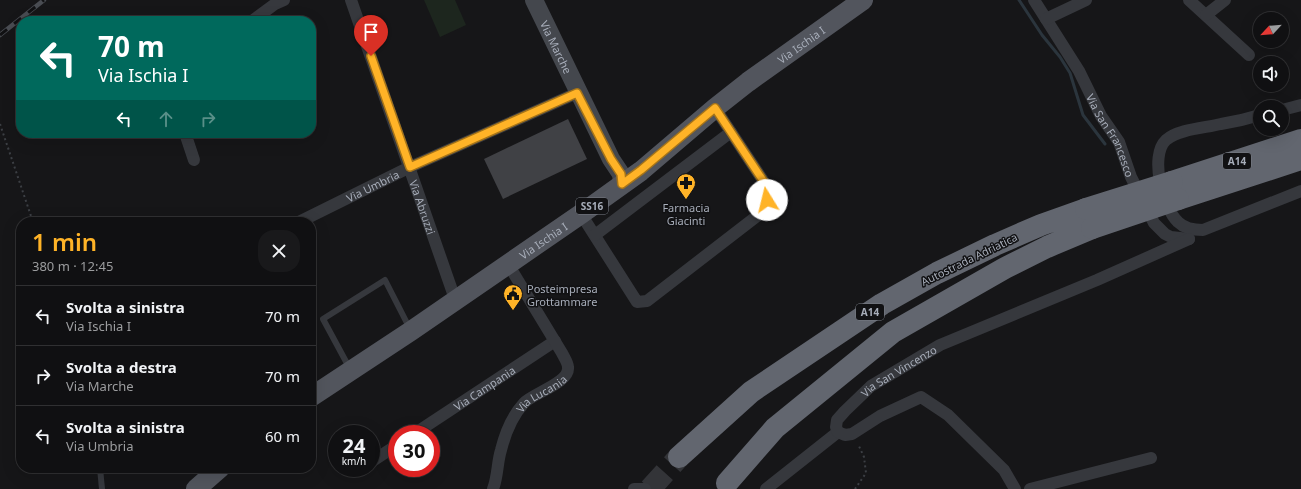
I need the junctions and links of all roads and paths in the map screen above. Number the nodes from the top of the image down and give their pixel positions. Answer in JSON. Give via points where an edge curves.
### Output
{"nodes":[{"id":1,"x":351,"y":0,"type":"edge"},
{"id":2,"x":534,"y":0,"type":"edge"},
{"id":3,"x":863,"y":0,"type":"edge"},
{"id":4,"x":1034,"y":0,"type":"edge"},
{"id":5,"x":1086,"y":0,"type":"edge"},
{"id":6,"x":1189,"y":0,"type":"edge"},
{"id":7,"x":1225,"y":0,"type":"edge"},
{"id":8,"x":281,"y":1,"type":"edge"},
{"id":9,"x":1206,"y":15,"type":"junction"},
{"id":10,"x":259,"y":16,"type":"edge"},
{"id":11,"x":1046,"y":19,"type":"junction"},
{"id":12,"x":1249,"y":55,"type":"dead end"},
{"id":13,"x":577,"y":93,"type":"junction"},
{"id":14,"x":1301,"y":105,"type":"edge"},
{"id":15,"x":715,"y":108,"type":"junction"},
{"id":16,"x":1289,"y":108,"type":"edge"},
{"id":17,"x":1253,"y":117,"type":"edge"},
{"id":18,"x":0,"y":124,"type":"edge"},
{"id":19,"x":731,"y":132,"type":"junction"},
{"id":20,"x":187,"y":138,"type":"edge"},
{"id":21,"x":1301,"y":140,"type":"edge"},
{"id":22,"x":1301,"y":159,"type":"edge"},
{"id":23,"x":194,"y":160,"type":"dead end"},
{"id":24,"x":410,"y":167,"type":"junction"},
{"id":25,"x":622,"y":184,"type":"junction"},
{"id":26,"x":1175,"y":190,"type":"junction"},
{"id":27,"x":1301,"y":191,"type":"edge"},
{"id":28,"x":582,"y":214,"type":"junction"},
{"id":29,"x":31,"y":217,"type":"edge"},
{"id":30,"x":309,"y":217,"type":"edge"},
{"id":31,"x":1089,"y":219,"type":"junction"},
{"id":32,"x":1203,"y":230,"type":"junction"},
{"id":33,"x":595,"y":235,"type":"junction"},
{"id":34,"x":1189,"y":239,"type":"junction"},
{"id":35,"x":508,"y":264,"type":"junction"},
{"id":36,"x":455,"y":300,"type":"junction"},
{"id":37,"x":411,"y":331,"type":"junction"},
{"id":38,"x":555,"y":341,"type":"junction"},
{"id":39,"x":351,"y":370,"type":"junction"},
{"id":40,"x":316,"y":394,"type":"edge"},
{"id":41,"x":428,"y":425,"type":"edge"},
{"id":42,"x":838,"y":432,"type":"junction"},
{"id":43,"x":852,"y":434,"type":"junction"},
{"id":44,"x":679,"y":457,"type":"tunnel mouth"},
{"id":45,"x":1152,"y":458,"type":"dead end"},
{"id":46,"x":100,"y":473,"type":"edge"},
{"id":47,"x":214,"y":473,"type":"edge"},
{"id":48,"x":727,"y":482,"type":"dead end"},
{"id":49,"x":102,"y":489,"type":"edge"},
{"id":50,"x":196,"y":489,"type":"edge"},
{"id":51,"x":493,"y":489,"type":"edge"},
{"id":52,"x":634,"y":489,"type":"edge"},
{"id":53,"x":645,"y":489,"type":"edge"},
{"id":54,"x":766,"y":489,"type":"edge"},
{"id":55,"x":855,"y":489,"type":"edge"},
{"id":56,"x":1016,"y":489,"type":"edge"},
{"id":57,"x":1030,"y":489,"type":"edge"}],
"edges":[{"from":1,"to":24,"type":"street","name":"Via Abruzzi"},
{"from":2,"to":13,"type":"street","name":"Via Marche"},
{"from":3,"to":15,"type":"main road","name":"Via Ischia I","number":"SS16"},
{"from":4,"to":11,"type":"street","name":"Via San Francesco"},
{"from":5,"to":11,"type":"street"},
{"from":6,"to":9,"type":"street"},
{"from":7,"to":9,"type":"street"},
{"from":8,"to":10,"type":"street"},
{"from":9,"to":12,"type":"street"},
{"from":11,"to":34,"type":"street","name":"Via San Francesco","via":[[1079,70],[1101,116],[1119,142],[1131,177],[1154,223],[1165,234]]},
{"from":13,"to":24,"type":"street","name":"Via Umbria"},
{"from":13,"to":25,"type":"street","name":"Via Marche","via":[[621,174]]},
{"from":14,"to":16,"type":"street"},
{"from":15,"to":19,"type":"street"},
{"from":15,"to":25,"type":"main road","name":"Via Ischia I","number":"SS16"},
{"from":17,"to":32,"type":"street","via":[[1186,131],[1167,139],[1161,147],[1158,159],[1159,174],[1171,214],[1182,225],[1194,230]]},
{"from":18,"to":29,"type":"path"},
{"from":19,"to":33,"type":"street"},
{"from":19,"to":33,"type":"street","via":[[766,185],[767,200],[761,213],[647,301],[637,302]]},
{"from":20,"to":23,"type":"street"},
{"from":21,"to":26,"type":"highway","name":"Autostrada Adriatica","number":"A14"},
{"from":22,"to":26,"type":"highway","name":"Autostrada Adriatica","number":"A14"},
{"from":24,"to":30,"type":"street","name":"Via Umbria"},
{"from":24,"to":36,"type":"street","name":"Via Abruzzi"},
{"from":25,"to":28,"type":"main road","name":"Via Ischia I","number":"SS16"},
{"from":26,"to":31,"type":"highway","name":"Autostrada Adriatica","number":"A14","bridge":true},
{"from":27,"to":32,"type":"street"},
{"from":28,"to":33,"type":"street"},
{"from":28,"to":35,"type":"main road","name":"Via Ischia I","number":"SS16"},
{"from":31,"to":44,"type":"highway","name":"Autostrada Adriatica","number":"A14","via":[[1041,225],[937,273],[882,304],[751,392]]},
{"from":31,"to":48,"type":"highway","name":"Autostrada Adriatica","number":"A14","via":[[1047,247],[893,332],[775,428]]},
{"from":32,"to":34,"type":"street"},
{"from":34,"to":42,"type":"street","name":"Via San Vincenzo","via":[[940,345],[871,386],[837,420]]},
{"from":35,"to":36,"type":"main road","name":"Via Ischia I","number":"SS16"},
{"from":35,"to":38,"type":"street","name":"Via Lucania"},
{"from":36,"to":37,"type":"main road","name":"Via Ischia I","number":"SS16"},
{"from":37,"to":39,"type":"main road","name":"Via Ischia I","number":"SS16"},
{"from":37,"to":39,"type":"lane","via":[[386,280],[322,320]]},
{"from":38,"to":41,"type":"street","name":"Via Campania"},
{"from":38,"to":51,"type":"street","name":"Via Lucania","via":[[568,368],[567,375],[558,383],[525,401],[517,412],[501,450]]},
{"from":39,"to":40,"type":"main road","name":"Via Ischia I","number":"SS16"},
{"from":42,"to":43,"type":"street"},
{"from":42,"to":54,"type":"street"},
{"from":43,"to":55,"type":"path","via":[[864,457],[866,473]]},
{"from":43,"to":56,"type":"street","via":[[880,416],[920,397],[948,415],[1004,470]]},
{"from":45,"to":57,"type":"street"},
{"from":46,"to":49,"type":"lane"},
{"from":47,"to":50,"type":"main road"},
{"from":52,"to":53,"type":"street"}]}
